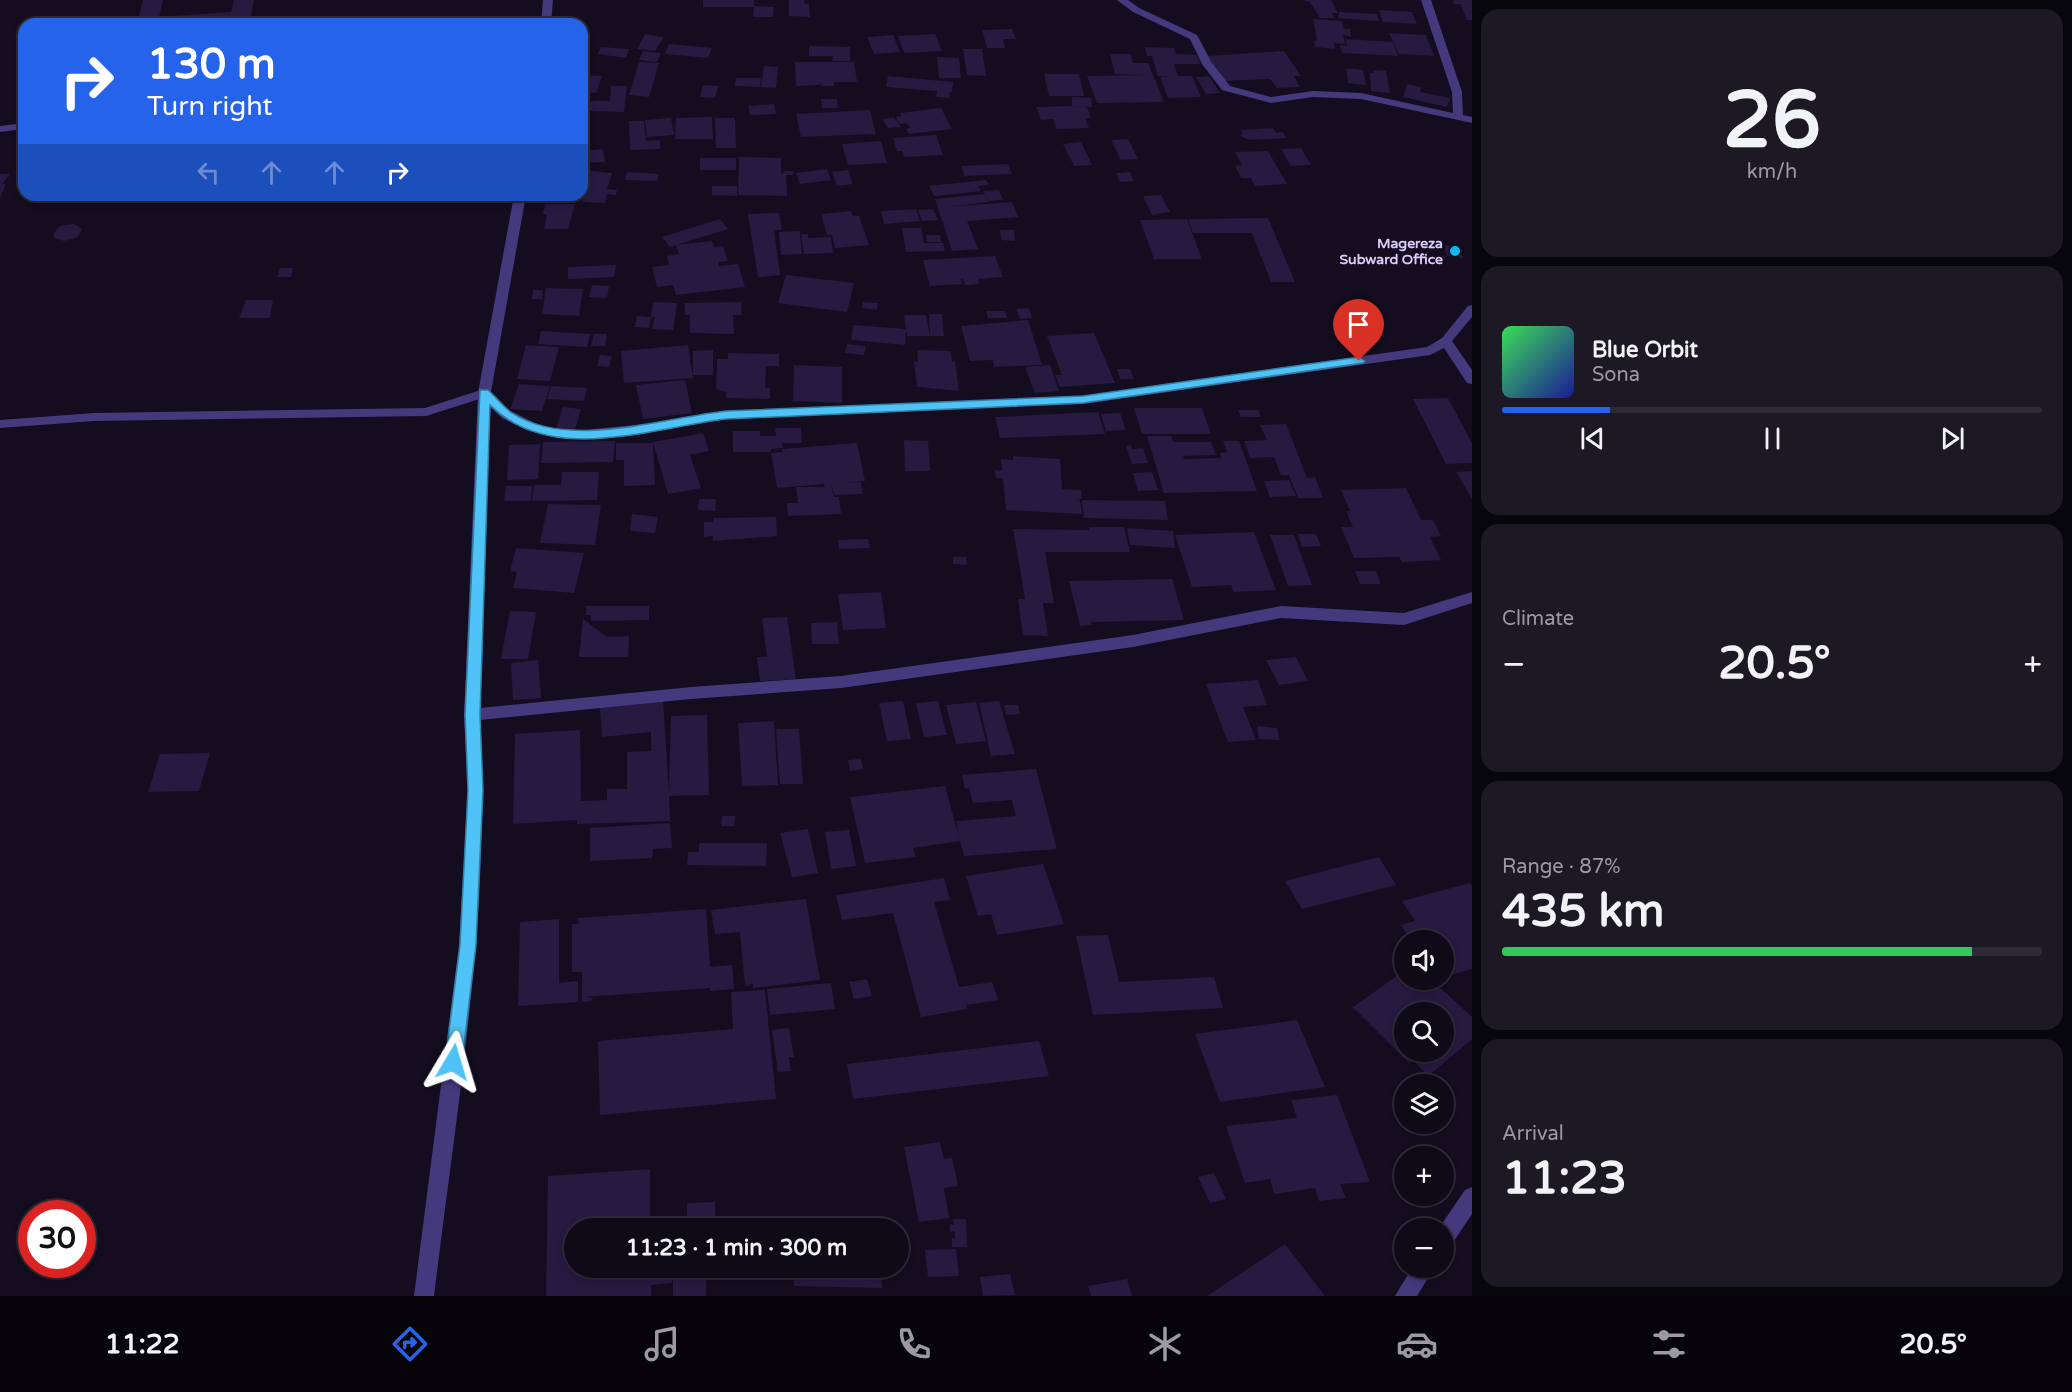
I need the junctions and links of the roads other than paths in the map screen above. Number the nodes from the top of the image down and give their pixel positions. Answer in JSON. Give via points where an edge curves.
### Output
{"nodes":[{"id":1,"x":548,"y":0,"type":"edge"},
{"id":2,"x":1122,"y":0,"type":"edge"},
{"id":3,"x":1426,"y":0,"type":"edge"},
{"id":4,"x":546,"y":18,"type":"edge"},
{"id":5,"x":1458,"y":117,"type":"junction"},
{"id":6,"x":1472,"y":120,"type":"edge"},
{"id":7,"x":18,"y":127,"type":"edge"},
{"id":8,"x":0,"y":129,"type":"edge"},
{"id":9,"x":519,"y":201,"type":"edge"},
{"id":10,"x":1472,"y":309,"type":"edge"},
{"id":11,"x":1446,"y":341,"type":"junction"},
{"id":12,"x":1472,"y":380,"type":"edge"},
{"id":13,"x":484,"y":393,"type":"junction"},
{"id":14,"x":0,"y":424,"type":"edge"},
{"id":15,"x":1472,"y":597,"type":"edge"},
{"id":16,"x":472,"y":715,"type":"junction"},
{"id":17,"x":1472,"y":1197,"type":"edge"},
{"id":18,"x":1454,"y":1224,"type":"edge"},
{"id":19,"x":1417,"y":1278,"type":"edge"},
{"id":20,"x":424,"y":1296,"type":"edge"},
{"id":21,"x":1405,"y":1296,"type":"edge"}],
"edges":[{"from":1,"to":4,"type":"street"},
{"from":2,"to":5,"type":"street","via":[[1194,37],[1226,88],[1271,100],[1313,94],[1361,96]]},
{"from":3,"to":5,"type":"street","via":[[1457,92]]},
{"from":5,"to":6,"type":"street"},
{"from":7,"to":8,"type":"street"},
{"from":9,"to":13,"type":"street"},
{"from":10,"to":11,"type":"street"},
{"from":11,"to":12,"type":"street"},
{"from":11,"to":13,"type":"street","via":[[1416,354],[1083,399],[726,415],[614,434],[547,432],[508,416]]},
{"from":13,"to":14,"type":"street","via":[[426,412],[94,417]]},
{"from":13,"to":16,"type":"street"},
{"from":15,"to":16,"type":"street","via":[[1404,619],[1281,612],[1133,641],[841,682]]},
{"from":16,"to":20,"type":"street","via":[[476,790],[468,945]]},
{"from":17,"to":18,"type":"street"},
{"from":19,"to":21,"type":"street"}]}
